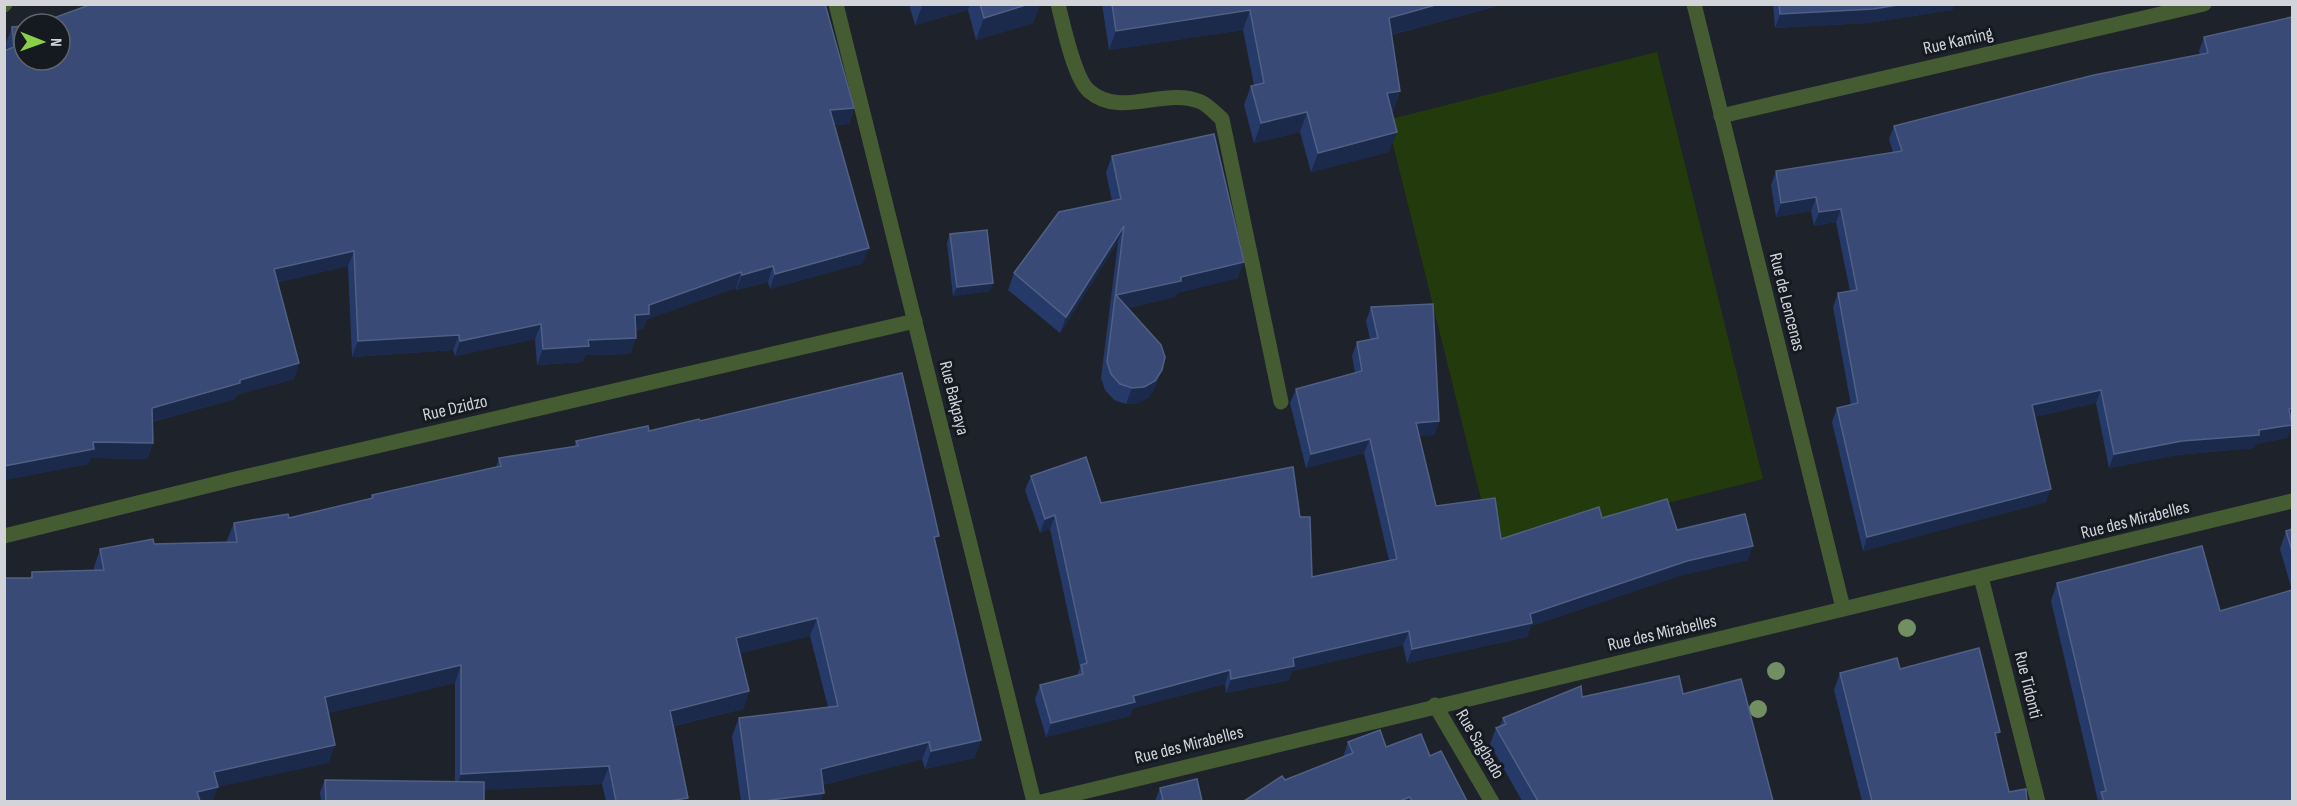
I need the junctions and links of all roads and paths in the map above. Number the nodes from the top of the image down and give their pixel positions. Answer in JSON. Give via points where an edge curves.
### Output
{"nodes":[{"id":1,"x":836,"y":4,"type":"edge"},
{"id":2,"x":1058,"y":4,"type":"edge"},
{"id":3,"x":1694,"y":4,"type":"edge"},
{"id":4,"x":2204,"y":4,"type":"edge"},
{"id":5,"x":1721,"y":116,"type":"junction"},
{"id":6,"x":915,"y":321,"type":"junction"},
{"id":7,"x":1281,"y":402,"type":"dead end"},
{"id":8,"x":2292,"y":501,"type":"edge"},
{"id":9,"x":4,"y":536,"type":"edge"},
{"id":10,"x":1981,"y":578,"type":"junction"},
{"id":11,"x":1842,"y":608,"type":"junction"},
{"id":12,"x":1435,"y":705,"type":"junction"},
{"id":13,"x":1035,"y":801,"type":"edge"},
{"id":14,"x":1041,"y":801,"type":"edge"},
{"id":15,"x":1492,"y":801,"type":"edge"},
{"id":16,"x":2037,"y":801,"type":"edge"}],
"edges":[{"from":1,"to":6,"type":"street","name":"Rue Bakpaya"},
{"from":2,"to":7,"type":"street","via":[[1072,58],[1088,91],[1115,104],[1177,97],[1202,102],[1222,119]]},
{"from":3,"to":5,"type":"street","name":"Rue de Lencenas"},
{"from":4,"to":5,"type":"street","name":"Rue Kaming"},
{"from":5,"to":11,"type":"street","name":"Rue de Lencenas"},
{"from":6,"to":9,"type":"street","name":"Rue Dzidzo"},
{"from":6,"to":13,"type":"street","name":"Rue Bakpaya"},
{"from":8,"to":10,"type":"street","name":"Rue des Mirabelles"},
{"from":10,"to":11,"type":"street","name":"Rue des Mirabelles"},
{"from":10,"to":16,"type":"street","name":"Rue Tidonti"},
{"from":11,"to":12,"type":"street","name":"Rue des Mirabelles"},
{"from":12,"to":14,"type":"street","name":"Rue des Mirabelles"},
{"from":12,"to":15,"type":"street","name":"Rue Sagbado"}]}
